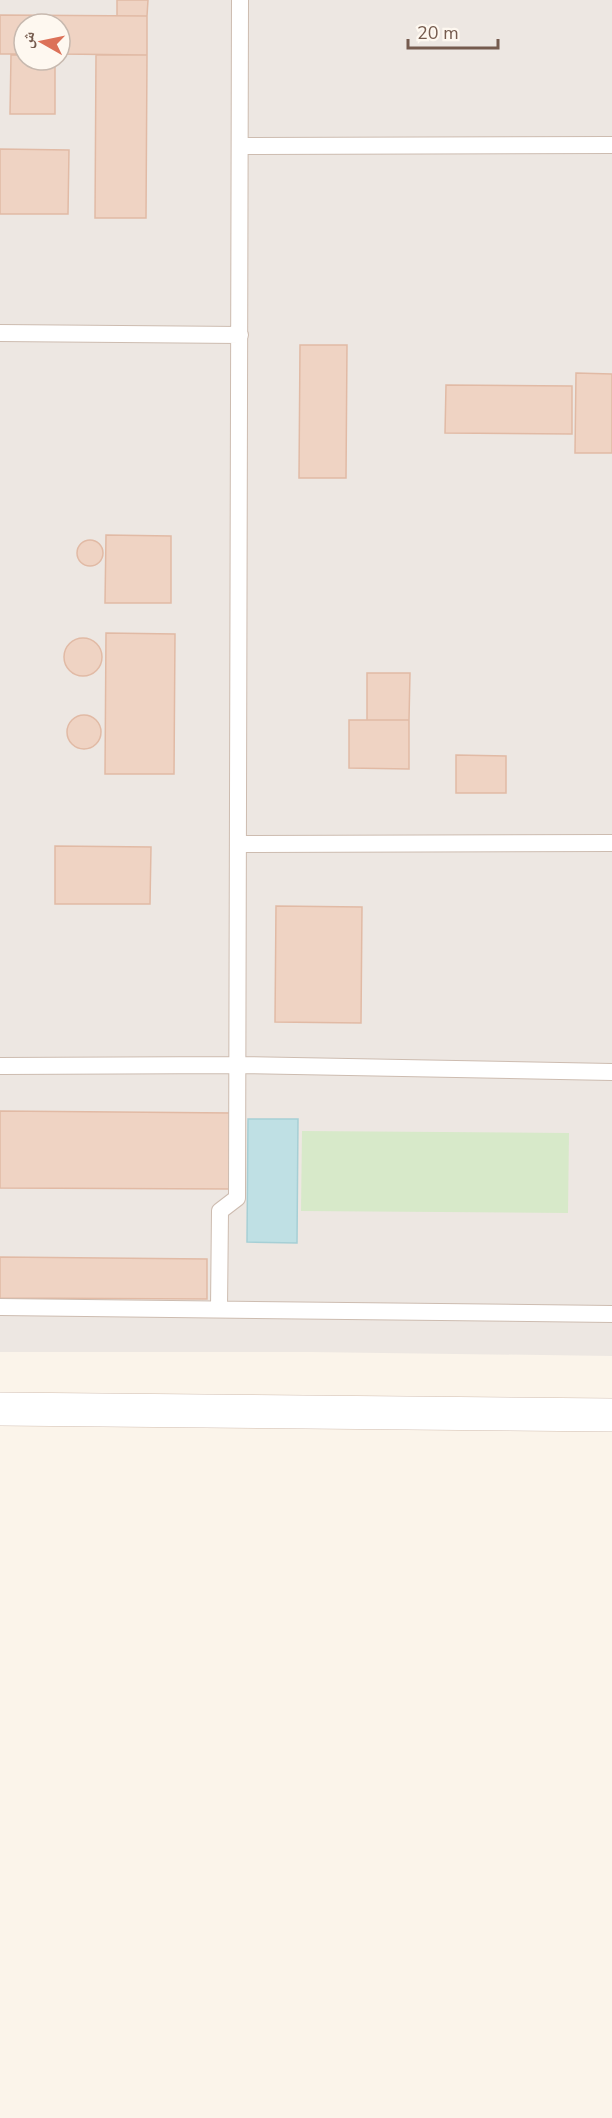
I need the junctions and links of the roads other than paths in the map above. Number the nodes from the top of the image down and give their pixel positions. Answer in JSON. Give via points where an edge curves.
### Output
{"nodes":[{"id":1,"x":240,"y":0,"type":"edge"},
{"id":2,"x":612,"y":145,"type":"edge"},
{"id":3,"x":240,"y":146,"type":"junction"},
{"id":4,"x":0,"y":333,"type":"edge"},
{"id":5,"x":240,"y":335,"type":"junction"},
{"id":6,"x":612,"y":843,"type":"edge"},
{"id":7,"x":239,"y":844,"type":"junction"},
{"id":8,"x":238,"y":1065,"type":"junction"},
{"id":9,"x":0,"y":1066,"type":"edge"},
{"id":10,"x":612,"y":1072,"type":"edge"},
{"id":11,"x":0,"y":1306,"type":"edge"},
{"id":12,"x":219,"y":1309,"type":"junction"},
{"id":13,"x":612,"y":1314,"type":"edge"},
{"id":14,"x":0,"y":1409,"type":"edge"},
{"id":15,"x":612,"y":1415,"type":"edge"}],
"edges":[{"from":1,"to":3,"type":"lane"},
{"from":2,"to":3,"type":"lane"},
{"from":3,"to":5,"type":"lane"},
{"from":4,"to":5,"type":"lane"},
{"from":5,"to":7,"type":"lane"},
{"from":6,"to":7,"type":"lane"},
{"from":7,"to":8,"type":"lane"},
{"from":8,"to":9,"type":"lane"},
{"from":8,"to":10,"type":"lane"},
{"from":8,"to":12,"type":"lane","via":[[237,1198],[220,1211]]},
{"from":11,"to":12,"type":"lane"},
{"from":12,"to":13,"type":"lane"},
{"from":14,"to":15,"type":"street"}]}
